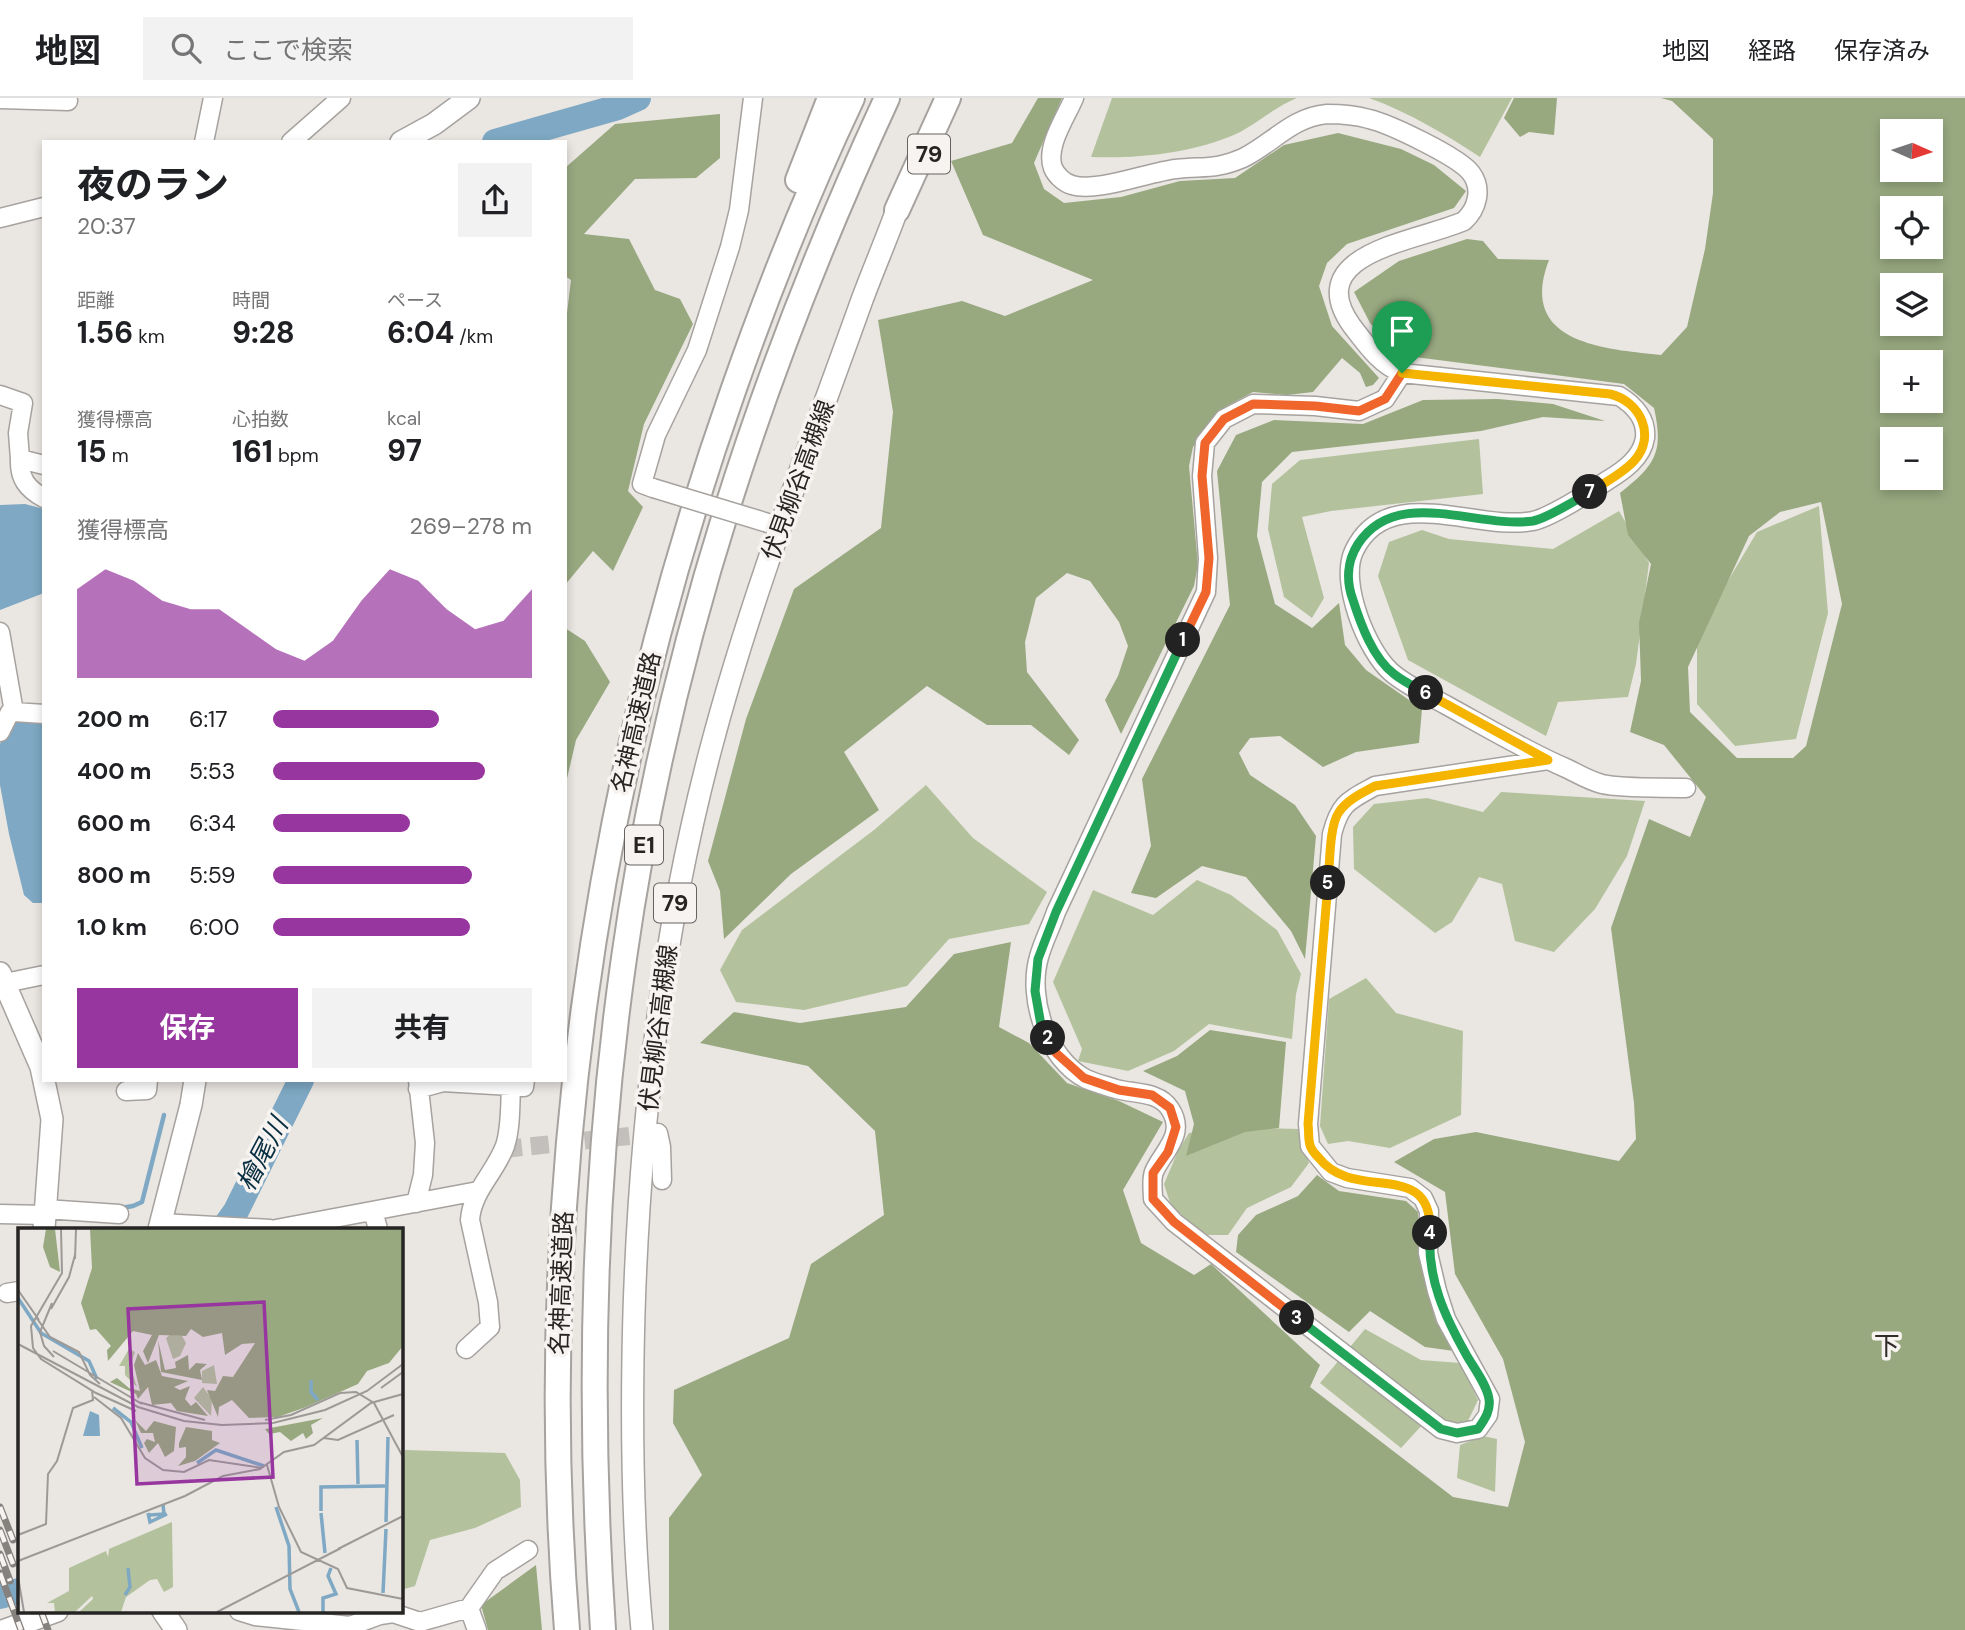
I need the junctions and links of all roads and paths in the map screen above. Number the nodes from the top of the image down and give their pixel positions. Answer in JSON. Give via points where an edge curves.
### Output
{"nodes":[{"id":1,"x":213,"y":98,"type":"edge"},
{"id":2,"x":341,"y":98,"type":"edge"},
{"id":3,"x":469,"y":98,"type":"edge"},
{"id":4,"x":753,"y":98,"type":"edge"},
{"id":5,"x":830,"y":98,"type":"edge"},
{"id":6,"x":852,"y":98,"type":"edge"},
{"id":7,"x":887,"y":98,"type":"edge"},
{"id":8,"x":935,"y":98,"type":"edge"},
{"id":9,"x":948,"y":98,"type":"edge"},
{"id":10,"x":960,"y":98,"type":"edge"},
{"id":11,"x":1074,"y":98,"type":"edge"},
{"id":12,"x":0,"y":99,"type":"edge"},
{"id":13,"x":68,"y":102,"type":"dead end"},
{"id":14,"x":204,"y":140,"type":"edge"},
{"id":15,"x":293,"y":140,"type":"edge"},
{"id":16,"x":405,"y":140,"type":"edge"},
{"id":17,"x":42,"y":208,"type":"edge"},
{"id":18,"x":897,"y":210,"type":"junction"},
{"id":19,"x":0,"y":218,"type":"edge"},
{"id":20,"x":1402,"y":373,"type":"junction"},
{"id":21,"x":0,"y":395,"type":"edge"},
{"id":22,"x":9,"y":432,"type":"edge"},
{"id":23,"x":20,"y":458,"type":"junction"},
{"id":24,"x":42,"y":464,"type":"edge"},
{"id":25,"x":42,"y":497,"type":"edge"},
{"id":26,"x":774,"y":525,"type":"junction"},
{"id":27,"x":7,"y":642,"type":"edge"},
{"id":28,"x":8,"y":712,"type":"edge"},
{"id":29,"x":42,"y":714,"type":"edge"},
{"id":30,"x":0,"y":732,"type":"edge"},
{"id":31,"x":1500,"y":735,"type":"junction"},
{"id":32,"x":1548,"y":760,"type":"junction"},
{"id":33,"x":1487,"y":769,"type":"junction"},
{"id":34,"x":1686,"y":788,"type":"dead end"},
{"id":35,"x":42,"y":975,"type":"edge"},
{"id":36,"x":1,"y":976,"type":"edge"},
{"id":37,"x":567,"y":1052,"type":"edge"},
{"id":38,"x":42,"y":1073,"type":"edge"},
{"id":39,"x":44,"y":1082,"type":"edge"},
{"id":40,"x":148,"y":1082,"type":"edge"},
{"id":41,"x":195,"y":1082,"type":"edge"},
{"id":42,"x":567,"y":1082,"type":"edge"},
{"id":43,"x":518,"y":1083,"type":"edge"},
{"id":44,"x":418,"y":1084,"type":"edge"},
{"id":45,"x":125,"y":1091,"type":"dead end"},
{"id":46,"x":658,"y":1133,"type":"dead end"},
{"id":47,"x":566,"y":1159,"type":"junction"},
{"id":48,"x":662,"y":1180,"type":"dead end"},
{"id":49,"x":478,"y":1191,"type":"junction"},
{"id":50,"x":416,"y":1203,"type":"junction"},
{"id":51,"x":373,"y":1211,"type":"junction"},
{"id":52,"x":0,"y":1214,"type":"edge"},
{"id":53,"x":119,"y":1214,"type":"dead end"},
{"id":54,"x":45,"y":1218,"type":"edge"},
{"id":55,"x":160,"y":1226,"type":"edge"},
{"id":56,"x":258,"y":1228,"type":"edge"},
{"id":57,"x":281,"y":1228,"type":"edge"},
{"id":58,"x":378,"y":1228,"type":"edge"},
{"id":59,"x":466,"y":1349,"type":"dead end"},
{"id":60,"x":528,"y":1550,"type":"dead end"},
{"id":61,"x":469,"y":1608,"type":"junction"},
{"id":62,"x":54,"y":1612,"type":"edge"},
{"id":63,"x":247,"y":1613,"type":"edge"},
{"id":64,"x":5,"y":1630,"type":"edge"},
{"id":65,"x":268,"y":1630,"type":"edge"},
{"id":66,"x":477,"y":1630,"type":"edge"},
{"id":67,"x":567,"y":1630,"type":"edge"},
{"id":68,"x":603,"y":1630,"type":"edge"},
{"id":69,"x":642,"y":1630,"type":"edge"}],
"edges":[{"from":1,"to":14,"type":"street"},
{"from":2,"to":15,"type":"street"},
{"from":3,"to":16,"type":"main road"},
{"from":4,"to":26,"type":"street","bridge":true,"via":[[730,247],[697,350],[656,435],[642,484]]},
{"from":5,"to":37,"type":"highway","via":[[737,341],[661,573],[605,807],[582,929]]},
{"from":6,"to":47,"type":"highway","name":"名神高速道路","number":"E1","via":[[790,237],[749,344],[669,587],[640,697],[604,876]]},
{"from":7,"to":68,"type":"highway","name":"名神高速道路","number":"E1","via":[[811,274],[720,530],[649,814],[624,958],[597,1254],[593,1406]]},
{"from":8,"to":18,"type":"main road","name":"伏見柳谷高槻線","number":"79"},
{"from":9,"to":18,"type":"highway"},
{"from":10,"to":18,"type":"main road","name":"伏見柳谷高槻線","number":"79"},
{"from":11,"to":20,"type":"street","via":[[1052,148],[1052,167],[1073,186],[1223,165],[1246,156],[1292,124],[1325,114],[1371,119],[1471,172],[1478,195],[1472,214],[1455,225],[1371,252],[1355,261],[1338,285],[1349,321],[1364,342],[1391,369]]},
{"from":12,"to":13,"type":"street"},
{"from":17,"to":19,"type":"street"},
{"from":18,"to":26,"type":"main road","name":"伏見柳谷高槻線","number":"79"},
{"from":20,"to":31,"type":"street","via":[[1610,394],[1627,401],[1642,417],[1645,439],[1634,461],[1586,494],[1535,520],[1409,512],[1387,517],[1367,531],[1353,552],[1349,569],[1352,599],[1382,662],[1403,680]]},
{"from":20,"to":33,"type":"street","via":[[1385,399],[1359,411],[1253,404],[1224,419],[1205,443],[1206,592],[1056,912],[1038,959],[1035,991],[1041,1025],[1056,1053],[1084,1078],[1152,1095],[1170,1108],[1176,1127],[1168,1152],[1153,1173],[1153,1199],[1174,1222],[1441,1429],[1457,1433],[1478,1429],[1488,1415],[1490,1399],[1446,1319],[1429,1253],[1429,1211],[1423,1198],[1410,1188],[1331,1172],[1310,1146],[1308,1124],[1332,834],[1338,813],[1375,786]]},
{"from":21,"to":22,"type":"street","via":[[23,403]]},
{"from":22,"to":23,"type":"street"},
{"from":23,"to":24,"type":"street"},
{"from":23,"to":25,"type":"street","via":[[24,481]]},
{"from":26,"to":69,"type":"main road","name":"伏見柳谷高槻線","number":"79","via":[[711,747],[672,920],[659,1004],[641,1181],[633,1351]]},
{"from":27,"to":28,"type":"street"},
{"from":28,"to":29,"type":"street"},
{"from":28,"to":30,"type":"street"},
{"from":31,"to":32,"type":"street"},
{"from":31,"to":33,"type":"street","via":[[1500,753]]},
{"from":32,"to":33,"type":"street"},
{"from":32,"to":34,"type":"street","via":[[1601,784]]},
{"from":35,"to":36,"type":"street"},
{"from":36,"to":38,"type":"main road"},
{"from":39,"to":54,"type":"main road","via":[[52,1119]]},
{"from":40,"to":45,"type":"street","via":[[147,1090]]},
{"from":41,"to":55,"type":"main road"},
{"from":42,"to":47,"type":"highway"},
{"from":43,"to":44,"type":"street"},
{"from":43,"to":49,"type":"street","via":[[504,1149]]},
{"from":44,"to":50,"type":"street","via":[[425,1143]]},
{"from":46,"to":48,"type":"street"},
{"from":47,"to":67,"type":"highway","name":"名神高速道路","number":"E1","via":[[558,1395]]},
{"from":49,"to":50,"type":"street"},
{"from":49,"to":59,"type":"street","via":[[470,1220],[490,1327]]},
{"from":50,"to":51,"type":"street"},
{"from":51,"to":57,"type":"street"},
{"from":51,"to":58,"type":"street"},
{"from":52,"to":54,"type":"street"},
{"from":53,"to":54,"type":"street"},
{"from":55,"to":56,"type":"street"},
{"from":60,"to":61,"type":"street","via":[[495,1571]]},
{"from":61,"to":63,"type":"street","via":[[420,1622],[393,1613],[349,1626]]},
{"from":61,"to":66,"type":"street"},
{"from":62,"to":64,"type":"main road"},
{"from":63,"to":65,"type":"street"}]}
